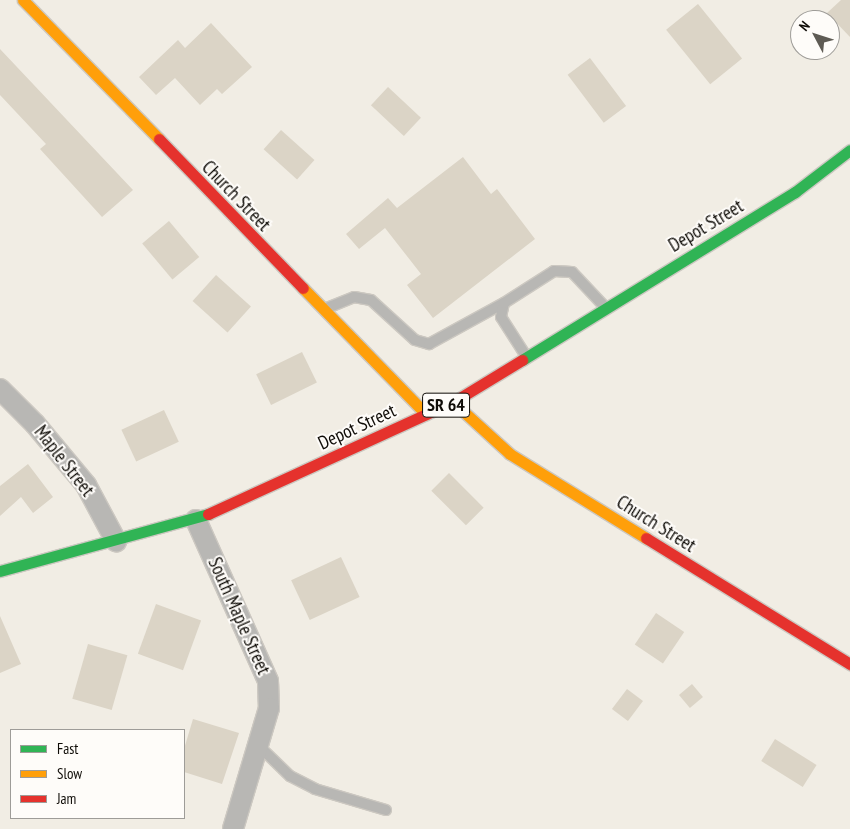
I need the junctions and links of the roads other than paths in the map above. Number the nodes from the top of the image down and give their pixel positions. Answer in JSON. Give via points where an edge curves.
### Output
{"nodes":[{"id":1,"x":23,"y":0,"type":"edge"},
{"id":2,"x":850,"y":150,"type":"edge"},
{"id":3,"x":504,"y":303,"type":"junction"},
{"id":4,"x":606,"y":308,"type":"junction"},
{"id":5,"x":322,"y":310,"type":"junction"},
{"id":6,"x":527,"y":356,"type":"junction"},
{"id":7,"x":0,"y":389,"type":"edge"},
{"id":8,"x":453,"y":402,"type":"junction"},
{"id":9,"x":426,"y":414,"type":"junction"},
{"id":10,"x":196,"y":520,"type":"junction"},
{"id":11,"x":116,"y":541,"type":"junction"},
{"id":12,"x":0,"y":571,"type":"edge"},
{"id":13,"x":850,"y":664,"type":"edge"},
{"id":14,"x":258,"y":745,"type":"junction"},
{"id":15,"x":386,"y":810,"type":"dead end"},
{"id":16,"x":233,"y":829,"type":"edge"}],
"edges":[{"from":1,"to":5,"type":"street","name":"Church Street"},
{"from":2,"to":4,"type":"street","name":"Depot Street","number":"SR 64","via":[[795,192]]},
{"from":3,"to":4,"type":"lane","via":[[554,271],[572,272]]},
{"from":3,"to":5,"type":"lane","via":[[429,344],[415,340],[371,300],[354,297]]},
{"from":3,"to":6,"type":"lane","via":[[501,317]]},
{"from":4,"to":6,"type":"street","name":"Depot Street","number":"SR 64"},
{"from":5,"to":9,"type":"street","name":"Church Street"},
{"from":6,"to":8,"type":"street","name":"Depot Street","number":"SR 64"},
{"from":7,"to":11,"type":"street","name":"Maple Street","via":[[36,424],[86,485]]},
{"from":8,"to":9,"type":"street","name":"Depot Street","number":"SR 64"},
{"from":8,"to":13,"type":"street","name":"Church Street","via":[[510,454]]},
{"from":9,"to":10,"type":"street","name":"Depot Street","number":"SR 64"},
{"from":10,"to":11,"type":"street","name":"Depot Street","number":"SR 64"},
{"from":10,"to":14,"type":"street","name":"South Maple Street","via":[[268,681],[268,708]]},
{"from":11,"to":12,"type":"street","name":"Depot Street","number":"SR 64"},
{"from":14,"to":15,"type":"lane","via":[[290,776],[315,789]]},
{"from":14,"to":16,"type":"street","name":"South Maple Street"}]}
